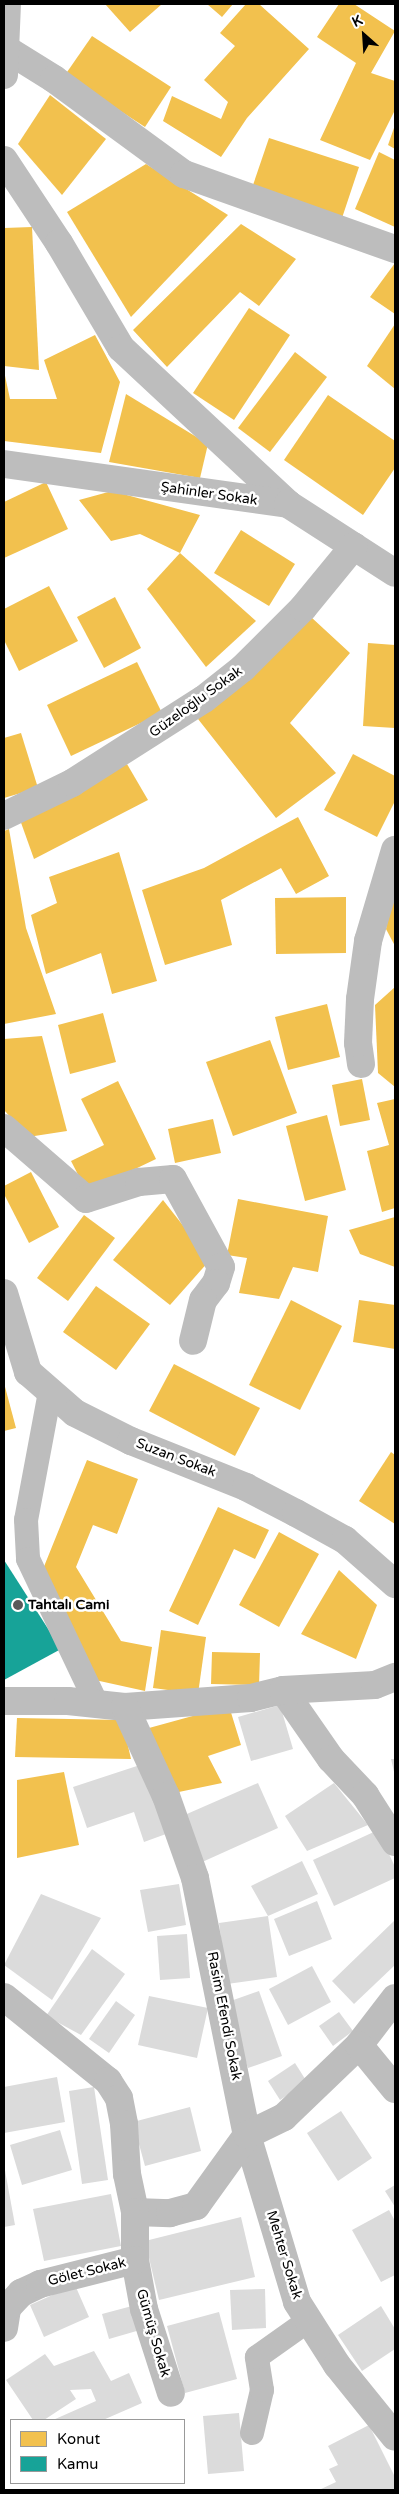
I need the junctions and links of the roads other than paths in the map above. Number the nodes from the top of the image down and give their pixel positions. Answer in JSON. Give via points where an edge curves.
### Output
{"nodes":[{"id":1,"x":7,"y":4,"type":"edge"},
{"id":2,"x":6,"y":49,"type":"junction"},
{"id":3,"x":4,"y":75,"type":"edge"},
{"id":4,"x":4,"y":160,"type":"edge"},
{"id":5,"x":395,"y":249,"type":"edge"},
{"id":6,"x":4,"y":464,"type":"edge"},
{"id":7,"x":288,"y":504,"type":"junction"},
{"id":8,"x":354,"y":546,"type":"junction"},
{"id":9,"x":395,"y":573,"type":"edge"},
{"id":10,"x":4,"y":816,"type":"edge"},
{"id":11,"x":395,"y":850,"type":"edge"},
{"id":12,"x":361,"y":1064,"type":"dead end"},
{"id":13,"x":4,"y":1128,"type":"edge"},
{"id":14,"x":4,"y":1293,"type":"edge"},
{"id":15,"x":193,"y":1341,"type":"dead end"},
{"id":16,"x":50,"y":1392,"type":"junction"},
{"id":17,"x":395,"y":1584,"type":"edge"},
{"id":18,"x":395,"y":1677,"type":"edge"},
{"id":19,"x":282,"y":1690,"type":"junction"},
{"id":20,"x":4,"y":1701,"type":"edge"},
{"id":21,"x":97,"y":1704,"type":"junction"},
{"id":22,"x":125,"y":1707,"type":"junction"},
{"id":23,"x":395,"y":1842,"type":"edge"},
{"id":24,"x":4,"y":1997,"type":"edge"},
{"id":25,"x":395,"y":1998,"type":"edge"},
{"id":26,"x":359,"y":2046,"type":"junction"},
{"id":27,"x":395,"y":2089,"type":"edge"},
{"id":28,"x":247,"y":2135,"type":"junction"},
{"id":29,"x":135,"y":2212,"type":"junction"},
{"id":30,"x":135,"y":2260,"type":"junction"},
{"id":31,"x":309,"y":2320,"type":"junction"},
{"id":32,"x":4,"y":2328,"type":"edge"},
{"id":33,"x":171,"y":2393,"type":"dead end"},
{"id":34,"x":252,"y":2433,"type":"dead end"},
{"id":35,"x":395,"y":2436,"type":"edge"}],
"edges":[{"from":1,"to":2,"type":"street"},
{"from":2,"to":3,"type":"street"},
{"from":2,"to":5,"type":"street","via":[[54,79],[184,174]]},
{"from":4,"to":7,"type":"street","via":[[59,243],[121,348]]},
{"from":6,"to":7,"type":"street","name":"Şahinler Sokak"},
{"from":7,"to":8,"type":"street","name":"Şahinler Sokak"},
{"from":8,"to":9,"type":"street","name":"Şahinler Sokak"},
{"from":8,"to":10,"type":"street","name":"Güzeloğlu Sokak","via":[[303,608],[243,668],[204,699],[72,783]]},
{"from":11,"to":12,"type":"street","via":[[368,942],[360,999],[358,1043]]},
{"from":13,"to":15,"type":"street","via":[[86,1199],[139,1182],[173,1179],[221,1267],[216,1283],[202,1300]]},
{"from":14,"to":16,"type":"street","name":"Suzan Sokak","via":[[28,1372]]},
{"from":16,"to":17,"type":"street","name":"Suzan Sokak","via":[[75,1413],[124,1437],[190,1462],[345,1540]]},
{"from":16,"to":21,"type":"lane","via":[[26,1520],[28,1559]]},
{"from":18,"to":19,"type":"street","via":[[375,1686]]},
{"from":19,"to":22,"type":"street","via":[[251,1698]]},
{"from":19,"to":23,"type":"street","via":[[331,1758],[365,1795]]},
{"from":20,"to":21,"type":"street"},
{"from":21,"to":22,"type":"street"},
{"from":22,"to":28,"type":"street","name":"Rasim Efendi Sokak","via":[[166,1796],[195,1878]]},
{"from":24,"to":29,"type":"street","name":"Gümüş Sokak","via":[[89,2064],[108,2081],[119,2098],[127,2174]]},
{"from":25,"to":26,"type":"street"},
{"from":26,"to":27,"type":"street"},
{"from":26,"to":28,"type":"street","via":[[284,2117]]},
{"from":28,"to":29,"type":"street","via":[[196,2206],[170,2213]]},
{"from":28,"to":31,"type":"street","name":"Mehter Sokak","via":[[297,2302]]},
{"from":29,"to":30,"type":"street","name":"Gümüş Sokak"},
{"from":30,"to":32,"type":"street","name":"Gölet Sokak","via":[[40,2284],[21,2294],[7,2308]]},
{"from":30,"to":33,"type":"street","name":"Gümüş Sokak","via":[[144,2309]]},
{"from":31,"to":34,"type":"lane","via":[[257,2357],[262,2390]]},
{"from":31,"to":35,"type":"street","name":"Mehter Sokak","via":[[337,2366]]}]}
